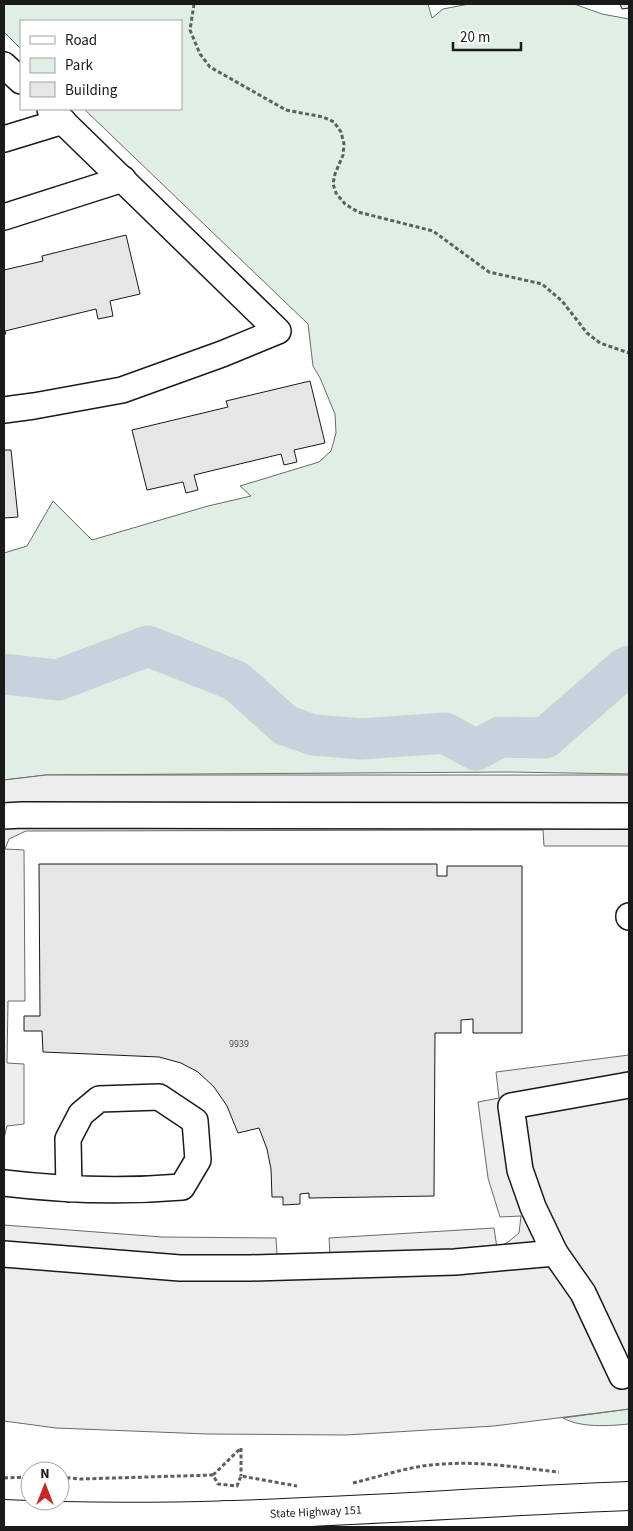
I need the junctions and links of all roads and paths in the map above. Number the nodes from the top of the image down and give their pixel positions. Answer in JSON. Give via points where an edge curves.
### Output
{"nodes":[{"id":1,"x":194,"y":4,"type":"edge"},
{"id":2,"x":4,"y":65,"type":"edge"},
{"id":3,"x":20,"y":80,"type":"edge"},
{"id":4,"x":57,"y":115,"type":"edge"},
{"id":5,"x":4,"y":139,"type":"edge"},
{"id":6,"x":123,"y":179,"type":"junction"},
{"id":7,"x":4,"y":217,"type":"edge"},
{"id":8,"x":629,"y":353,"type":"edge"},
{"id":9,"x":4,"y":410,"type":"edge"},
{"id":10,"x":4,"y":816,"type":"edge"},
{"id":11,"x":629,"y":816,"type":"edge"},
{"id":12,"x":629,"y":1085,"type":"edge"},
{"id":13,"x":4,"y":1184,"type":"edge"},
{"id":14,"x":69,"y":1189,"type":"junction"},
{"id":15,"x":555,"y":1253,"type":"junction"},
{"id":16,"x":4,"y":1254,"type":"edge"},
{"id":17,"x":622,"y":1376,"type":"dead end"},
{"id":18,"x":566,"y":1473,"type":"dead end"},
{"id":19,"x":213,"y":1475,"type":"junction"},
{"id":20,"x":241,"y":1476,"type":"junction"},
{"id":21,"x":20,"y":1477,"type":"edge"},
{"id":22,"x":4,"y":1478,"type":"edge"},
{"id":23,"x":70,"y":1478,"type":"edge"},
{"id":24,"x":345,"y":1485,"type":"dead end"},
{"id":25,"x":298,"y":1486,"type":"dead end"},
{"id":26,"x":629,"y":1496,"type":"edge"},
{"id":27,"x":4,"y":1514,"type":"edge"},
{"id":28,"x":225,"y":1515,"type":"junction"},
{"id":29,"x":268,"y":1527,"type":"edge"}],
"edges":[{"from":1,"to":8,"type":"path","via":[[190,30],[210,67],[286,110],[334,122],[344,144],[333,184],[344,204],[358,212],[433,231],[489,272],[542,284],[562,301],[587,333],[600,343]]},
{"from":2,"to":3,"type":"lane"},
{"from":4,"to":5,"type":"lane"},
{"from":4,"to":6,"type":"lane"},
{"from":6,"to":7,"type":"lane"},
{"from":6,"to":9,"type":"lane","via":[[278,331],[122,390]]},
{"from":10,"to":11,"type":"lane"},
{"from":12,"to":15,"type":"lane","via":[[511,1106],[520,1170]]},
{"from":13,"to":14,"type":"lane"},
{"from":14,"to":14,"type":"lane","via":[[139,1191],[182,1187],[198,1160],[195,1121],[159,1096],[99,1099],[81,1114],[68,1140]]},
{"from":15,"to":16,"type":"lane","via":[[455,1262],[250,1268],[180,1268]]},
{"from":15,"to":17,"type":"lane","via":[[583,1293]]},
{"from":18,"to":24,"type":"path","via":[[484,1464],[442,1464]]},
{"from":19,"to":20,"type":"path","via":[[218,1484],[237,1486]]},
{"from":19,"to":20,"type":"path","via":[[241,1448]]},
{"from":19,"to":23,"type":"path"},
{"from":20,"to":25,"type":"path"},
{"from":21,"to":22,"type":"path"},
{"from":26,"to":28,"type":"main road","name":"State Highway 151"},
{"from":27,"to":28,"type":"main road","name":"State Highway 151","via":[[100,1517]]},
{"from":28,"to":29,"type":"main road"}]}
